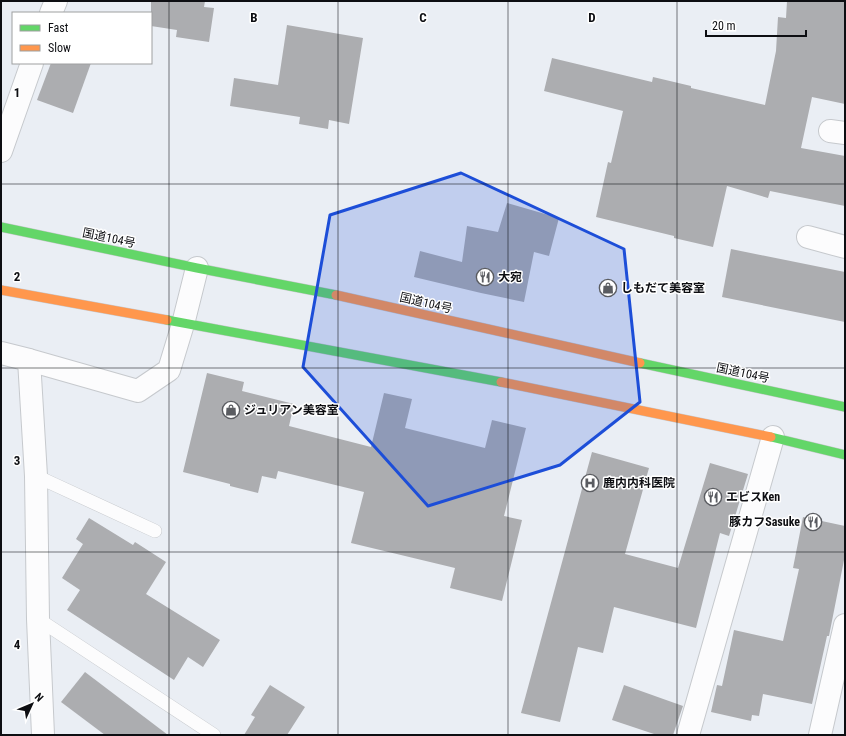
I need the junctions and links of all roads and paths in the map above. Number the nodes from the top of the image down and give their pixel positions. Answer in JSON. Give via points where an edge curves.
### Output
{"nodes":[{"id":1,"x":56,"y":1,"type":"edge"},
{"id":2,"x":51,"y":12,"type":"edge"},
{"id":3,"x":32,"y":64,"type":"edge"},
{"id":4,"x":1,"y":151,"type":"edge"},
{"id":5,"x":1,"y":227,"type":"edge"},
{"id":6,"x":808,"y":238,"type":"dead end"},
{"id":7,"x":845,"y":247,"type":"edge"},
{"id":8,"x":197,"y":268,"type":"junction"},
{"id":9,"x":1,"y":290,"type":"edge"},
{"id":10,"x":183,"y":324,"type":"junction"},
{"id":11,"x":1,"y":353,"type":"edge"},
{"id":12,"x":29,"y":360,"type":"junction"},
{"id":13,"x":845,"y":407,"type":"edge"},
{"id":14,"x":773,"y":437,"type":"junction"},
{"id":15,"x":845,"y":455,"type":"edge"},
{"id":16,"x":36,"y":476,"type":"junction"},
{"id":17,"x":155,"y":531,"type":"dead end"},
{"id":18,"x":38,"y":619,"type":"junction"},
{"id":19,"x":845,"y":625,"type":"edge"},
{"id":20,"x":43,"y":735,"type":"edge"},
{"id":21,"x":214,"y":735,"type":"edge"},
{"id":22,"x":688,"y":735,"type":"edge"},
{"id":23,"x":820,"y":735,"type":"edge"}],
"edges":[{"from":1,"to":2,"type":"street"},
{"from":3,"to":4,"type":"street"},
{"from":5,"to":8,"type":"highway","name":"国道104号"},
{"from":6,"to":7,"type":"street"},
{"from":8,"to":10,"type":"street"},
{"from":8,"to":13,"type":"highway","name":"国道104号","via":[[340,296]]},
{"from":9,"to":10,"type":"highway"},
{"from":10,"to":12,"type":"street","via":[[169,370],[138,391]]},
{"from":10,"to":14,"type":"highway","via":[[539,389]]},
{"from":11,"to":12,"type":"street"},
{"from":12,"to":16,"type":"street"},
{"from":14,"to":15,"type":"highway"},
{"from":14,"to":22,"type":"street"},
{"from":16,"to":17,"type":"lane"},
{"from":16,"to":18,"type":"street"},
{"from":18,"to":20,"type":"street"},
{"from":18,"to":21,"type":"lane"},
{"from":19,"to":23,"type":"street"}]}
